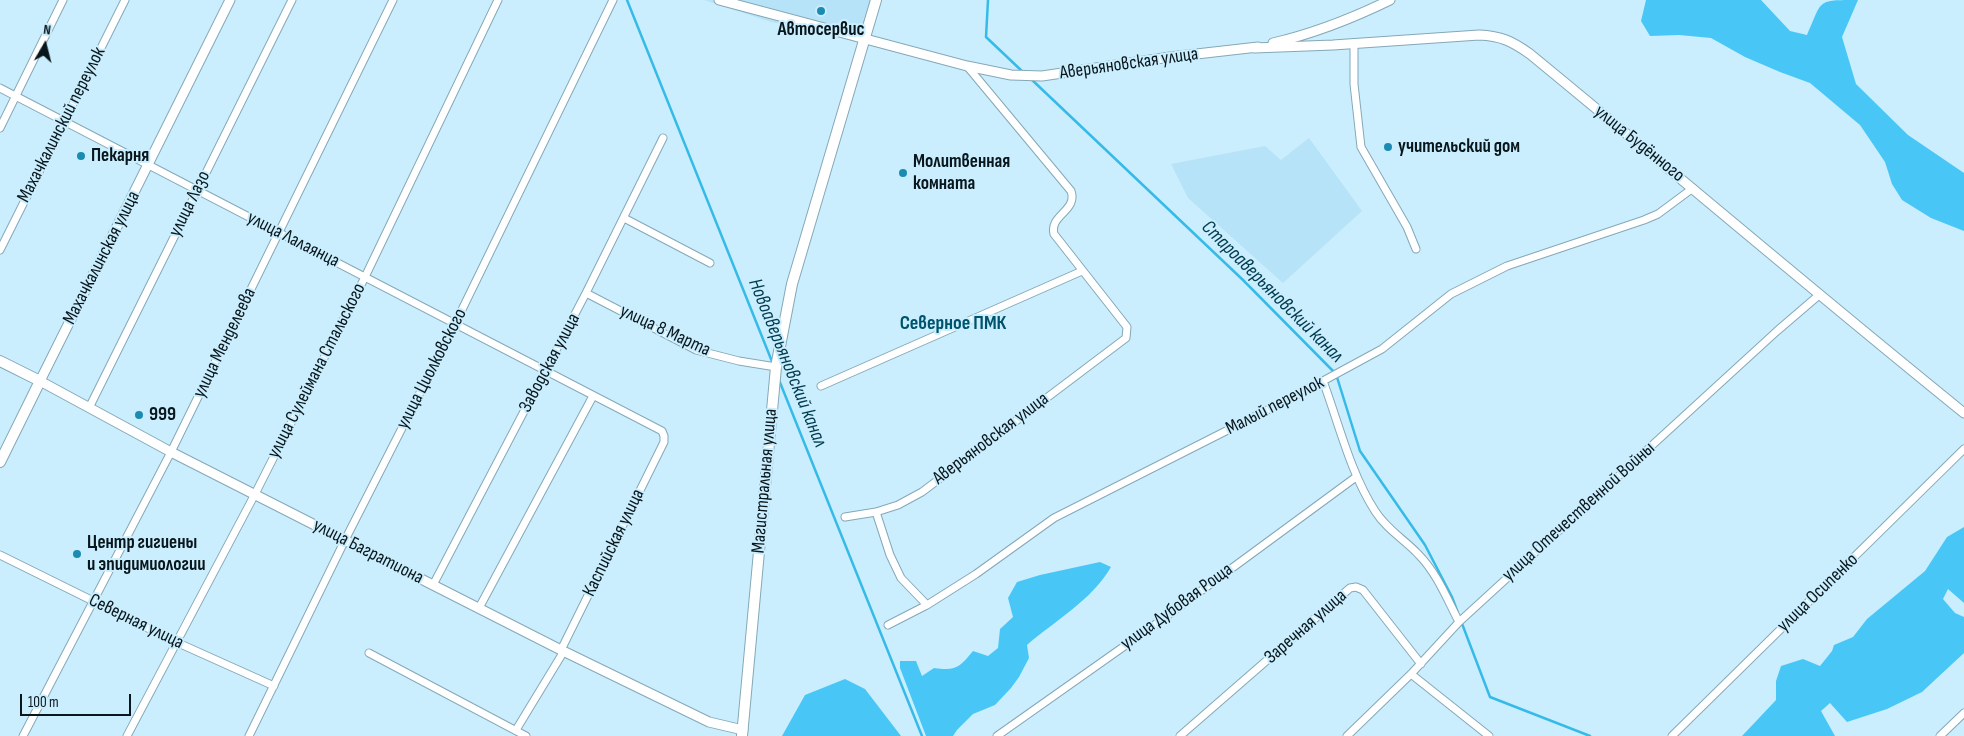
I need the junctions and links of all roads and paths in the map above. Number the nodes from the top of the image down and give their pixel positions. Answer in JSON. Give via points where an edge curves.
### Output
{"nodes":[{"id":1,"x":63,"y":0,"type":"edge"},
{"id":2,"x":125,"y":0,"type":"edge"},
{"id":3,"x":230,"y":0,"type":"edge"},
{"id":4,"x":292,"y":0,"type":"edge"},
{"id":5,"x":393,"y":0,"type":"edge"},
{"id":6,"x":498,"y":0,"type":"edge"},
{"id":7,"x":612,"y":0,"type":"edge"},
{"id":8,"x":719,"y":0,"type":"edge"},
{"id":9,"x":876,"y":0,"type":"edge"},
{"id":10,"x":1390,"y":0,"type":"edge"},
{"id":11,"x":865,"y":38,"type":"junction"},
{"id":12,"x":1354,"y":44,"type":"junction"},
{"id":13,"x":1254,"y":48,"type":"junction"},
{"id":14,"x":967,"y":66,"type":"junction"},
{"id":15,"x":0,"y":88,"type":"edge"},
{"id":16,"x":15,"y":96,"type":"junction"},
{"id":17,"x":64,"y":122,"type":"junction"},
{"id":18,"x":0,"y":128,"type":"edge"},
{"id":19,"x":663,"y":138,"type":"dead end"},
{"id":20,"x":149,"y":165,"type":"junction"},
{"id":21,"x":1692,"y":188,"type":"junction"},
{"id":22,"x":197,"y":190,"type":"junction"},
{"id":23,"x":624,"y":218,"type":"junction"},
{"id":24,"x":279,"y":233,"type":"junction"},
{"id":25,"x":1416,"y":249,"type":"dead end"},
{"id":26,"x":0,"y":250,"type":"edge"},
{"id":27,"x":710,"y":264,"type":"dead end"},
{"id":28,"x":1082,"y":271,"type":"junction"},
{"id":29,"x":365,"y":277,"type":"junction"},
{"id":30,"x":586,"y":293,"type":"junction"},
{"id":31,"x":1818,"y":295,"type":"junction"},
{"id":32,"x":455,"y":324,"type":"junction"},
{"id":33,"x":0,"y":361,"type":"edge"},
{"id":34,"x":776,"y":367,"type":"junction"},
{"id":35,"x":546,"y":371,"type":"junction"},
{"id":36,"x":40,"y":381,"type":"junction"},
{"id":37,"x":1323,"y":381,"type":"junction"},
{"id":38,"x":821,"y":386,"type":"dead end"},
{"id":39,"x":593,"y":396,"type":"junction"},
{"id":40,"x":89,"y":408,"type":"junction"},
{"id":41,"x":1964,"y":413,"type":"edge"},
{"id":42,"x":664,"y":436,"type":"joint"},
{"id":43,"x":1964,"y":449,"type":"edge"},
{"id":44,"x":171,"y":452,"type":"junction"},
{"id":45,"x":0,"y":462,"type":"edge"},
{"id":46,"x":1356,"y":477,"type":"junction"},
{"id":47,"x":255,"y":494,"type":"junction"},
{"id":48,"x":876,"y":512,"type":"junction"},
{"id":49,"x":845,"y":517,"type":"dead end"},
{"id":50,"x":345,"y":540,"type":"junction"},
{"id":51,"x":0,"y":555,"type":"edge"},
{"id":52,"x":433,"y":585,"type":"junction"},
{"id":53,"x":94,"y":602,"type":"junction"},
{"id":54,"x":927,"y":605,"type":"junction"},
{"id":55,"x":479,"y":608,"type":"junction"},
{"id":56,"x":1459,"y":622,"type":"junction"},
{"id":57,"x":888,"y":625,"type":"dead end"},
{"id":58,"x":176,"y":642,"type":"junction"},
{"id":59,"x":562,"y":651,"type":"junction"},
{"id":60,"x":369,"y":653,"type":"dead end"},
{"id":61,"x":1421,"y":664,"type":"junction"},
{"id":62,"x":1411,"y":674,"type":"junction"},
{"id":63,"x":274,"y":686,"type":"junction"},
{"id":64,"x":1964,"y":713,"type":"edge"},
{"id":65,"x":516,"y":730,"type":"junction"},
{"id":66,"x":742,"y":733,"type":"edge"},
{"id":67,"x":23,"y":736,"type":"edge"},
{"id":68,"x":127,"y":736,"type":"edge"},
{"id":69,"x":249,"y":736,"type":"edge"},
{"id":70,"x":526,"y":736,"type":"edge"},
{"id":71,"x":997,"y":736,"type":"edge"},
{"id":72,"x":1180,"y":736,"type":"edge"},
{"id":73,"x":1347,"y":736,"type":"edge"},
{"id":74,"x":1489,"y":736,"type":"edge"},
{"id":75,"x":1672,"y":736,"type":"edge"},
{"id":76,"x":1940,"y":736,"type":"edge"}],
"edges":[{"from":1,"to":16,"type":"street"},
{"from":2,"to":17,"type":"street","name":"Махачкалинский переулок"},
{"from":3,"to":20,"type":"street","name":"Махачкалинская улица"},
{"from":4,"to":22,"type":"street","name":"улица Лазо"},
{"from":5,"to":24,"type":"street","name":"улица Менделеева"},
{"from":6,"to":29,"type":"street","name":"улица Сулеймана Стальского"},
{"from":7,"to":32,"type":"street","name":"улица Циолковского"},
{"from":8,"to":11,"type":"street","name":"Аверьяновская улица"},
{"from":9,"to":11,"type":"main road","name":"Магистральная улица"},
{"from":10,"to":13,"type":"street","name":"Аверьяновская улица","via":[[1316,32]]},
{"from":11,"to":14,"type":"street","name":"Аверьяновская улица"},
{"from":11,"to":34,"type":"main road","name":"Магистральная улица","via":[[792,284]]},
{"from":12,"to":13,"type":"street","name":"улица Будённого"},
{"from":12,"to":21,"type":"street","name":"улица Будённого","via":[[1479,35],[1496,36],[1514,43]]},
{"from":12,"to":25,"type":"street","via":[[1354,84],[1361,147],[1407,227]]},
{"from":13,"to":14,"type":"street","name":"Аверьяновская улица","via":[[1170,56],[1042,76],[1011,75]]},
{"from":14,"to":28,"type":"street","via":[[1070,191],[1071,205],[1052,228]]},
{"from":15,"to":16,"type":"street","name":"улица Лалаянца"},
{"from":16,"to":17,"type":"street","name":"улица Лалаянца"},
{"from":16,"to":18,"type":"street"},
{"from":17,"to":20,"type":"street","name":"улица Лалаянца"},
{"from":17,"to":26,"type":"street","name":"Махачкалинский переулок"},
{"from":19,"to":23,"type":"street","name":"Заводская улица"},
{"from":20,"to":22,"type":"street","name":"улица Лалаянца"},
{"from":20,"to":36,"type":"street","name":"Махачкалинская улица"},
{"from":21,"to":31,"type":"street","name":"улица Будённого"},
{"from":21,"to":37,"type":"street","name":"Малый переулок","via":[[1658,214],[1507,266],[1452,294],[1382,349]]},
{"from":22,"to":24,"type":"street","name":"улица Лалаянца"},
{"from":22,"to":40,"type":"street","name":"улица Лазо"},
{"from":23,"to":27,"type":"street"},
{"from":23,"to":30,"type":"street","name":"Заводская улица"},
{"from":24,"to":29,"type":"street","name":"улица Лалаянца"},
{"from":24,"to":44,"type":"street","name":"улица Менделеева"},
{"from":28,"to":38,"type":"street"},
{"from":28,"to":48,"type":"street","name":"Аверьяновская улица","via":[[1127,327],[1126,338],[922,492],[898,506]]},
{"from":29,"to":32,"type":"street","name":"улица Лалаянца"},
{"from":29,"to":47,"type":"street","name":"улица Сулеймана Стальского"},
{"from":30,"to":34,"type":"street","name":"улица 8 Марта","via":[[696,350]]},
{"from":30,"to":35,"type":"street","name":"Заводская улица"},
{"from":31,"to":41,"type":"street","name":"улица Будённого"},
{"from":31,"to":56,"type":"street","name":"улица Отечественной Войны"},
{"from":32,"to":35,"type":"street","name":"улица Лалаянца"},
{"from":32,"to":50,"type":"street","name":"улица Циолковского"},
{"from":33,"to":36,"type":"main road","name":"улица Багратиона"},
{"from":34,"to":66,"type":"main road","name":"Магистральная улица"},
{"from":35,"to":39,"type":"street","name":"улица Лалаянца"},
{"from":35,"to":52,"type":"street","name":"Заводская улица"},
{"from":36,"to":40,"type":"street","name":"улица Багратиона"},
{"from":36,"to":45,"type":"main road","name":"Махачкалинская улица"},
{"from":37,"to":46,"type":"street"},
{"from":37,"to":54,"type":"street","name":"Малый переулок","via":[[1054,518]]},
{"from":39,"to":42,"type":"street","name":"улица Лалаянца","via":[[662,431]]},
{"from":39,"to":55,"type":"street"},
{"from":40,"to":44,"type":"street","name":"улица Багратиона"},
{"from":42,"to":59,"type":"street","name":"Каспийская улица","via":[[664,442]]},
{"from":43,"to":75,"type":"street","name":"улица Осипенко"},
{"from":44,"to":47,"type":"street","name":"улица Багратиона"},
{"from":44,"to":53,"type":"street","name":"улица Менделеева"},
{"from":46,"to":56,"type":"street","via":[[1384,525],[1429,566]]},
{"from":46,"to":71,"type":"street","name":"улица Дубовая Роща"},
{"from":47,"to":50,"type":"street","name":"улица Багратиона"},
{"from":47,"to":58,"type":"street","name":"улица Сулеймана Стальского"},
{"from":48,"to":49,"type":"street","name":"Аверьяновская улица"},
{"from":48,"to":54,"type":"street","via":[[901,578]]},
{"from":50,"to":52,"type":"street","name":"улица Багратиона"},
{"from":50,"to":63,"type":"street","name":"улица Циолковского"},
{"from":51,"to":53,"type":"street","name":"Северная улица"},
{"from":52,"to":55,"type":"street","name":"улица Багратиона"},
{"from":53,"to":58,"type":"street","name":"Северная улица"},
{"from":53,"to":67,"type":"street","name":"улица Менделеева"},
{"from":54,"to":57,"type":"street","name":"Малый переулок"},
{"from":55,"to":59,"type":"street","name":"улица Багратиона"},
{"from":56,"to":61,"type":"street","name":"улица Отечественной Войны"},
{"from":58,"to":63,"type":"street","name":"Северная улица"},
{"from":58,"to":68,"type":"street","name":"улица Сулеймана Стальского"},
{"from":59,"to":65,"type":"street","name":"Каспийская улица"},
{"from":59,"to":66,"type":"street","name":"улица Багратиона","via":[[709,722]]},
{"from":60,"to":65,"type":"street"},
{"from":61,"to":62,"type":"street","name":"улица Отечественной Войны"},
{"from":61,"to":72,"type":"street","name":"Заречная улица","via":[[1363,590],[1350,588]]},
{"from":62,"to":73,"type":"street","name":"улица Отечественной Войны"},
{"from":62,"to":74,"type":"street"},
{"from":63,"to":69,"type":"street","name":"улица Циолковского"},
{"from":64,"to":76,"type":"street"},
{"from":65,"to":70,"type":"street"}]}
